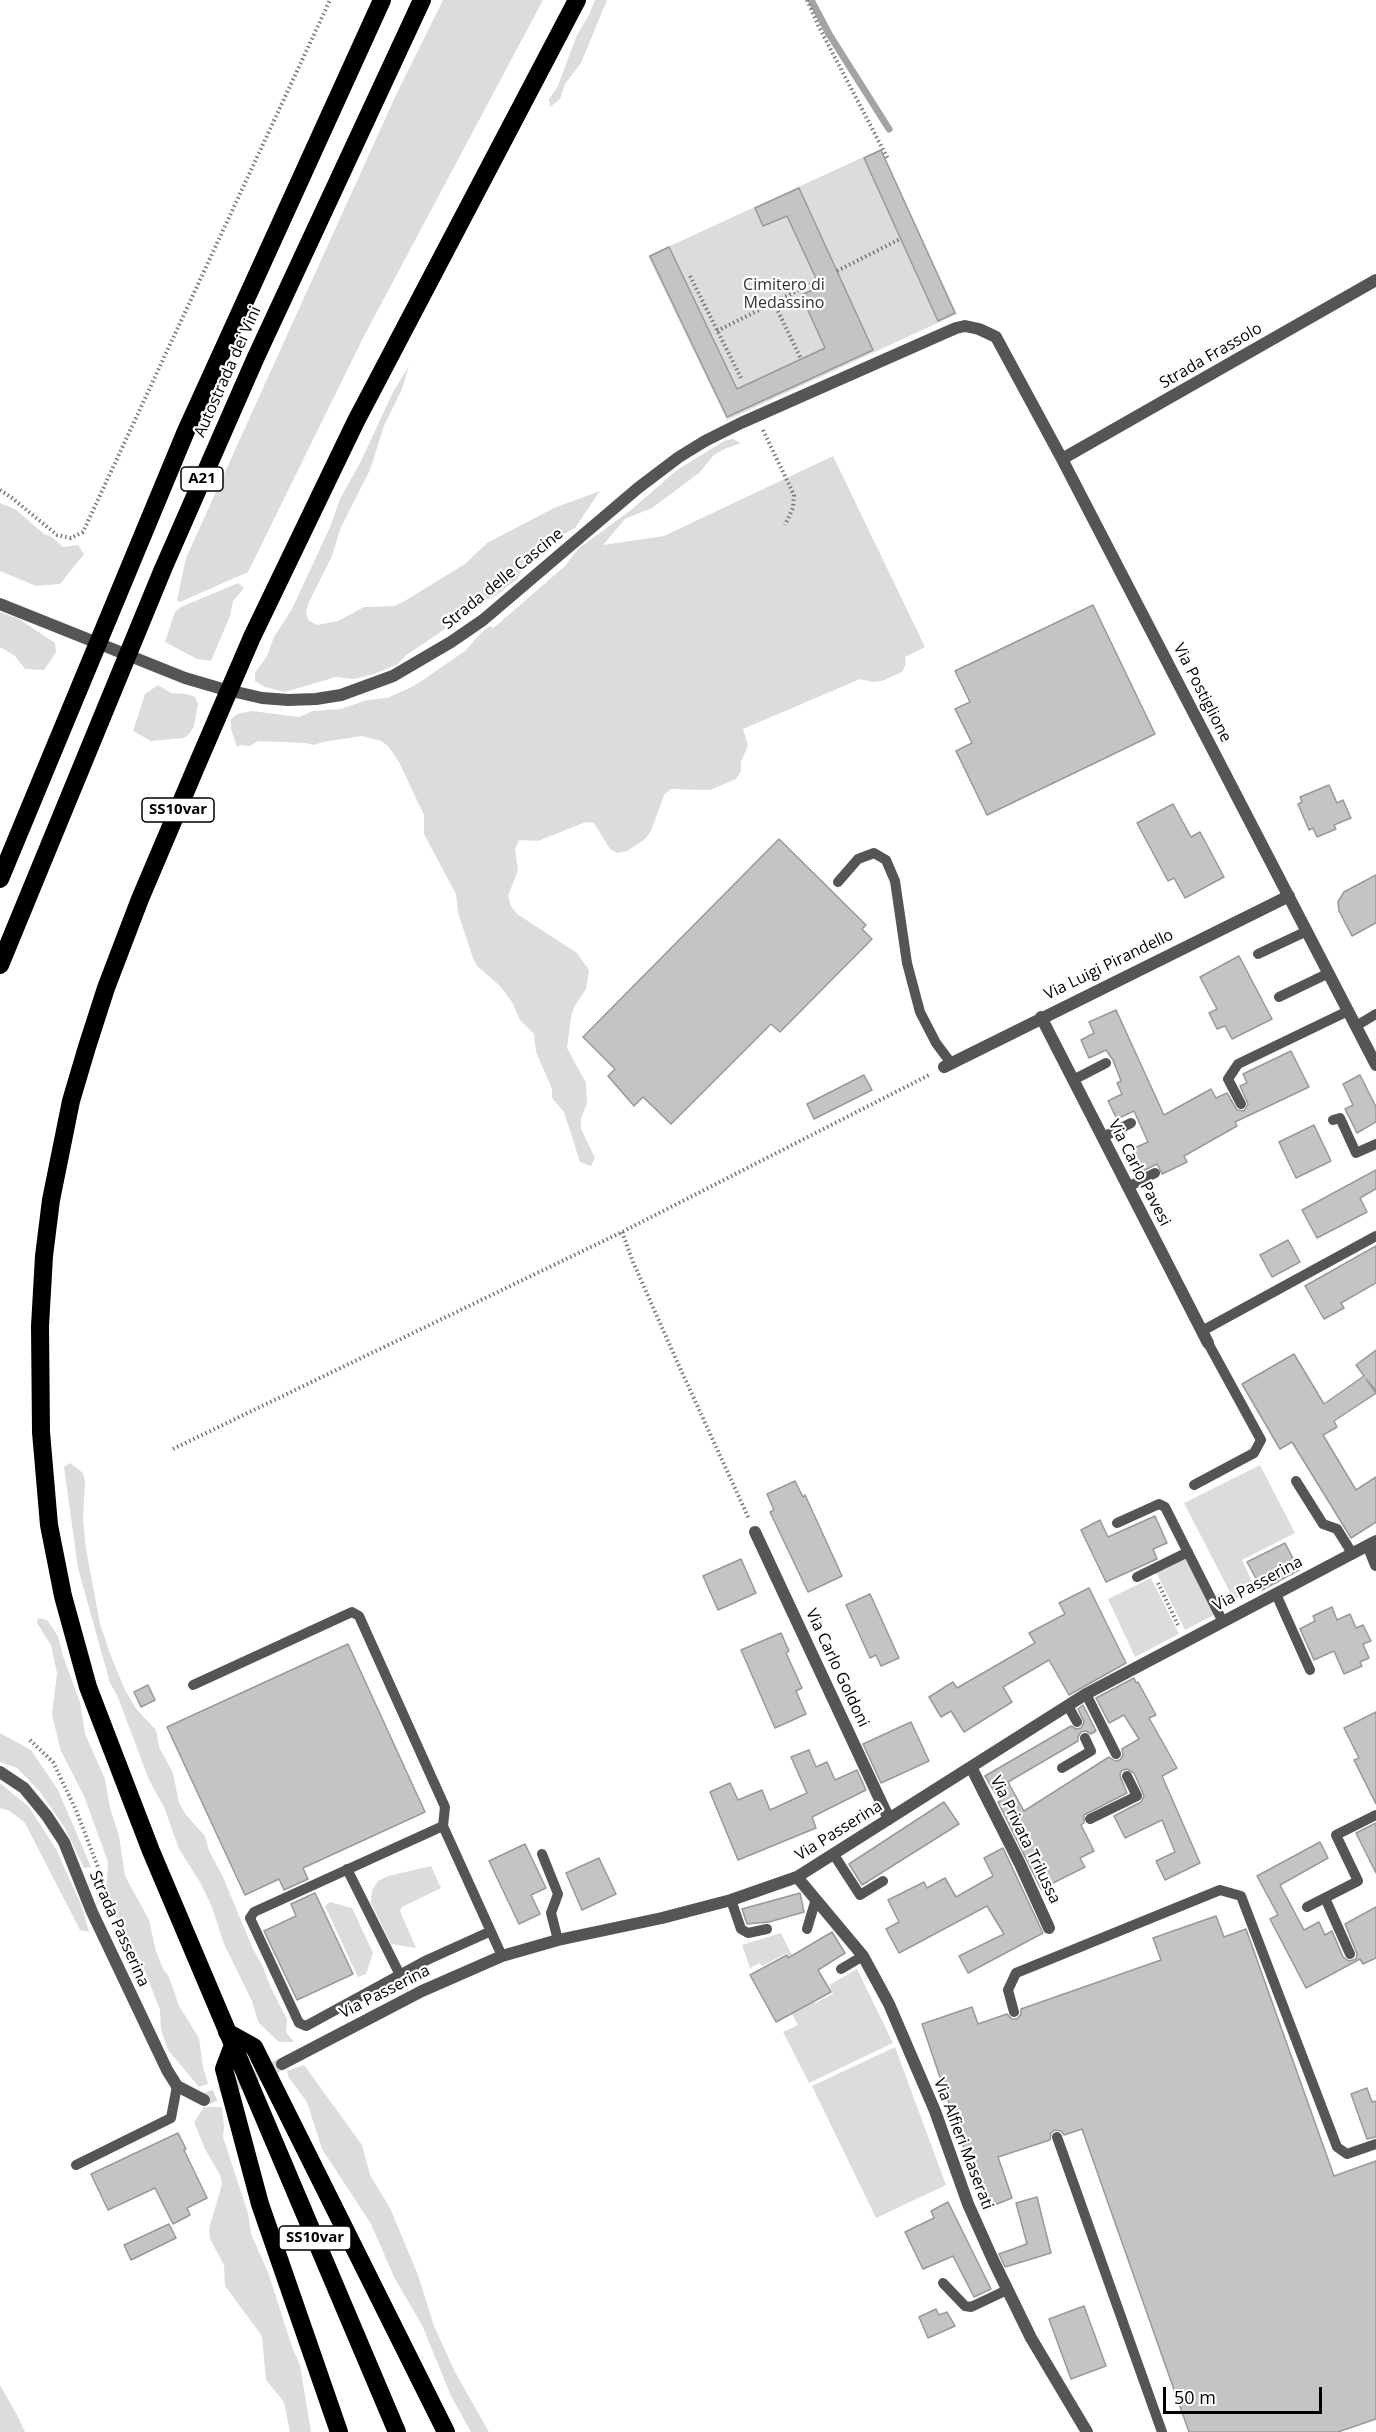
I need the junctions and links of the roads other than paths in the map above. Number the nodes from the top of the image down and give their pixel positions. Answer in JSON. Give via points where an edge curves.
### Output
{"nodes":[{"id":1,"x":382,"y":0,"type":"edge"},
{"id":2,"x":422,"y":0,"type":"edge"},
{"id":3,"x":577,"y":0,"type":"edge"},
{"id":4,"x":1376,"y":280,"type":"edge"},
{"id":5,"x":996,"y":337,"type":"joint"},
{"id":6,"x":1062,"y":459,"type":"junction"},
{"id":7,"x":0,"y":603,"type":"edge"},
{"id":8,"x":0,"y":879,"type":"edge"},
{"id":9,"x":838,"y":882,"type":"dead end"},
{"id":10,"x":1289,"y":896,"type":"junction"},
{"id":11,"x":1307,"y":931,"type":"junction"},
{"id":12,"x":1258,"y":954,"type":"dead end"},
{"id":13,"x":0,"y":965,"type":"edge"},
{"id":14,"x":1329,"y":973,"type":"junction"},
{"id":15,"x":1279,"y":997,"type":"dead end"},
{"id":16,"x":1348,"y":1011,"type":"junction"},
{"id":17,"x":1376,"y":1014,"type":"edge"},
{"id":18,"x":1041,"y":1017,"type":"junction"},
{"id":19,"x":1356,"y":1026,"type":"junction"},
{"id":20,"x":1106,"y":1063,"type":"dead end"},
{"id":21,"x":947,"y":1065,"type":"joint"},
{"id":22,"x":1376,"y":1065,"type":"edge"},
{"id":23,"x":1073,"y":1080,"type":"junction"},
{"id":24,"x":1241,"y":1104,"type":"dead end"},
{"id":25,"x":1333,"y":1120,"type":"dead end"},
{"id":26,"x":1131,"y":1123,"type":"dead end"},
{"id":27,"x":1103,"y":1137,"type":"junction"},
{"id":28,"x":1376,"y":1144,"type":"edge"},
{"id":29,"x":1155,"y":1173,"type":"dead end"},
{"id":30,"x":1128,"y":1186,"type":"junction"},
{"id":31,"x":1376,"y":1236,"type":"edge"},
{"id":32,"x":1202,"y":1332,"type":"junction"},
{"id":33,"x":1208,"y":1343,"type":"joint"},
{"id":34,"x":1296,"y":1481,"type":"dead end"},
{"id":35,"x":1194,"y":1485,"type":"dead end"},
{"id":36,"x":1118,"y":1523,"type":"dead end"},
{"id":37,"x":755,"y":1532,"type":"road end"},
{"id":38,"x":1372,"y":1543,"type":"edge"},
{"id":39,"x":1188,"y":1552,"type":"junction"},
{"id":40,"x":1352,"y":1553,"type":"junction"},
{"id":41,"x":1376,"y":1565,"type":"edge"},
{"id":42,"x":1137,"y":1576,"type":"dead end"},
{"id":43,"x":1276,"y":1594,"type":"junction"},
{"id":44,"x":1223,"y":1622,"type":"junction"},
{"id":45,"x":1310,"y":1670,"type":"dead end"},
{"id":46,"x":193,"y":1684,"type":"dead end"},
{"id":47,"x":1086,"y":1694,"type":"junction"},
{"id":48,"x":1068,"y":1706,"type":"junction"},
{"id":49,"x":1077,"y":1722,"type":"dead end"},
{"id":50,"x":1085,"y":1738,"type":"dead end"},
{"id":51,"x":1116,"y":1754,"type":"dead end"},
{"id":52,"x":971,"y":1767,"type":"junction"},
{"id":53,"x":1062,"y":1768,"type":"dead end"},
{"id":54,"x":0,"y":1772,"type":"edge"},
{"id":55,"x":1127,"y":1776,"type":"dead end"},
{"id":56,"x":1376,"y":1815,"type":"edge"},
{"id":57,"x":1090,"y":1818,"type":"dead end"},
{"id":58,"x":889,"y":1819,"type":"junction"},
{"id":59,"x":443,"y":1826,"type":"junction"},
{"id":60,"x":542,"y":1854,"type":"dead end"},
{"id":61,"x":834,"y":1855,"type":"junction"},
{"id":62,"x":347,"y":1869,"type":"junction"},
{"id":63,"x":797,"y":1877,"type":"junction"},
{"id":64,"x":883,"y":1881,"type":"dead end"},
{"id":65,"x":1325,"y":1898,"type":"junction"},
{"id":66,"x":731,"y":1899,"type":"junction"},
{"id":67,"x":816,"y":1899,"type":"junction"},
{"id":68,"x":1306,"y":1907,"type":"dead end"},
{"id":69,"x":1049,"y":1928,"type":"dead end"},
{"id":70,"x":767,"y":1929,"type":"dead end"},
{"id":71,"x":807,"y":1929,"type":"dead end"},
{"id":72,"x":489,"y":1932,"type":"junction"},
{"id":73,"x":558,"y":1940,"type":"junction"},
{"id":74,"x":1350,"y":1954,"type":"dead end"},
{"id":75,"x":502,"y":1956,"type":"junction"},
{"id":76,"x":863,"y":1956,"type":"junction"},
{"id":77,"x":841,"y":1969,"type":"dead end"},
{"id":78,"x":400,"y":1975,"type":"junction"},
{"id":79,"x":1014,"y":2012,"type":"dead end"},
{"id":80,"x":230,"y":2038,"type":"junction"},
{"id":81,"x":282,"y":2064,"type":"tunnel mouth"},
{"id":82,"x":177,"y":2086,"type":"junction"},
{"id":83,"x":204,"y":2100,"type":"dead end"},
{"id":84,"x":1057,"y":2137,"type":"dead end"},
{"id":85,"x":1376,"y":2144,"type":"edge"},
{"id":86,"x":76,"y":2165,"type":"dead end"},
{"id":87,"x":943,"y":2283,"type":"dead end"},
{"id":88,"x":1007,"y":2290,"type":"junction"},
{"id":89,"x":339,"y":2432,"type":"edge"},
{"id":90,"x":397,"y":2432,"type":"edge"},
{"id":91,"x":446,"y":2432,"type":"edge"},
{"id":92,"x":1087,"y":2432,"type":"edge"},
{"id":93,"x":1162,"y":2432,"type":"edge"}],
"edges":[{"from":1,"to":8,"type":"highway","name":"Autostrada dei Vini","number":"A21","via":[[186,431]]},
{"from":2,"to":13,"type":"highway","name":"Autostrada dei Vini","number":"A21","via":[[162,569]]},
{"from":3,"to":80,"type":"highway","number":"SS10var","via":[[356,421],[252,637],[106,988],[71,1101],[51,1200],[40,1326],[41,1432],[50,1525],[63,1596],[88,1687],[151,1851]]},
{"from":4,"to":6,"type":"street","name":"Strada Frassolo"},
{"from":5,"to":6,"type":"street","name":"Via Postiglione"},
{"from":5,"to":7,"type":"street","name":"Strada delle Cascine","via":[[979,328],[956,328],[705,441],[638,488],[483,620],[416,664],[341,695],[316,699],[262,698],[185,678]]},
{"from":6,"to":10,"type":"street","name":"Via Postiglione"},
{"from":9,"to":21,"type":"lane","via":[[858,859],[874,853],[886,860],[895,882],[907,963],[920,1012]]},
{"from":10,"to":11,"type":"street","name":"Via Postiglione"},
{"from":10,"to":18,"type":"street","name":"Via Luigi Pirandello"},
{"from":11,"to":12,"type":"lane"},
{"from":11,"to":14,"type":"street","name":"Via Postiglione"},
{"from":14,"to":15,"type":"lane"},
{"from":14,"to":16,"type":"street","name":"Via Postiglione"},
{"from":16,"to":19,"type":"street","name":"Via Postiglione"},
{"from":16,"to":24,"type":"lane","via":[[1238,1064],[1228,1079]]},
{"from":17,"to":19,"type":"lane"},
{"from":18,"to":21,"type":"street","name":"Via Luigi Pirandello"},
{"from":18,"to":23,"type":"street","name":"Via Carlo Pavesi"},
{"from":19,"to":22,"type":"street","name":"Via Postiglione"},
{"from":20,"to":23,"type":"lane"},
{"from":23,"to":27,"type":"street","name":"Via Carlo Pavesi"},
{"from":25,"to":28,"type":"lane","via":[[1340,1118],[1356,1153]]},
{"from":26,"to":27,"type":"lane"},
{"from":27,"to":30,"type":"street","name":"Via Carlo Pavesi"},
{"from":29,"to":30,"type":"lane"},
{"from":30,"to":32,"type":"street","name":"Via Carlo Pavesi"},
{"from":31,"to":32,"type":"lane"},
{"from":32,"to":33,"type":"street","name":"Via Carlo Pavesi"},
{"from":33,"to":35,"type":"lane","via":[[1261,1440],[1254,1453]]},
{"from":34,"to":40,"type":"lane","via":[[1323,1524],[1337,1529]]},
{"from":36,"to":39,"type":"lane","via":[[1159,1504],[1165,1507]]},
{"from":37,"to":58,"type":"street","name":"Via Carlo Goldoni"},
{"from":38,"to":40,"type":"street","name":"Via Passerina"},
{"from":38,"to":41,"type":"street"},
{"from":39,"to":42,"type":"lane"},
{"from":39,"to":44,"type":"lane"},
{"from":40,"to":43,"type":"street","name":"Via Passerina"},
{"from":43,"to":44,"type":"street","name":"Via Passerina"},
{"from":43,"to":45,"type":"lane"},
{"from":44,"to":47,"type":"street","name":"Via Passerina"},
{"from":46,"to":59,"type":"lane","via":[[352,1612],[359,1616],[445,1807]]},
{"from":47,"to":48,"type":"street","name":"Via Passerina"},
{"from":47,"to":51,"type":"lane"},
{"from":48,"to":49,"type":"lane"},
{"from":48,"to":52,"type":"street","name":"Via Passerina"},
{"from":50,"to":53,"type":"lane","via":[[1091,1751]]},
{"from":52,"to":58,"type":"street","name":"Via Passerina"},
{"from":52,"to":69,"type":"street","name":"Via Privata Trilussa"},
{"from":54,"to":82,"type":"street","name":"Strada Passerina","via":[[24,1788],[63,1842],[92,1912]]},
{"from":55,"to":57,"type":"lane","via":[[1137,1796]]},
{"from":56,"to":65,"type":"lane","via":[[1336,1835],[1358,1881]]},
{"from":58,"to":61,"type":"street","name":"Via Passerina"},
{"from":59,"to":62,"type":"lane"},
{"from":59,"to":72,"type":"lane"},
{"from":60,"to":73,"type":"lane","via":[[558,1894],[551,1913]]},
{"from":61,"to":63,"type":"street","name":"Via Passerina"},
{"from":61,"to":64,"type":"lane","via":[[860,1896]]},
{"from":62,"to":78,"type":"lane"},
{"from":62,"to":78,"type":"lane","via":[[254,1912],[250,1918],[299,2023],[306,2026]]},
{"from":63,"to":66,"type":"street","name":"Via Passerina"},
{"from":63,"to":67,"type":"street","name":"Via Alfieri Maserati"},
{"from":65,"to":68,"type":"lane"},
{"from":65,"to":74,"type":"lane"},
{"from":66,"to":70,"type":"lane","via":[[741,1929],[748,1933]]},
{"from":66,"to":73,"type":"street","name":"Via Passerina"},
{"from":67,"to":71,"type":"lane"},
{"from":67,"to":76,"type":"street","name":"Via Alfieri Maserati"},
{"from":72,"to":75,"type":"lane"},
{"from":72,"to":78,"type":"lane"},
{"from":73,"to":75,"type":"street","name":"Via Passerina"},
{"from":75,"to":81,"type":"street","name":"Via Passerina","via":[[422,1991]]},
{"from":76,"to":77,"type":"lane"},
{"from":76,"to":88,"type":"street","name":"Via Alfieri Maserati","via":[[889,2004],[968,2204]]},
{"from":79,"to":85,"type":"lane","via":[[1008,1990],[1016,1973],[1220,1890],[1240,1896],[1337,2147],[1347,2154]]},
{"from":80,"to":89,"type":"highway","via":[[224,2069],[260,2204]]},
{"from":80,"to":90,"type":"highway","number":"SS10var"},
{"from":80,"to":91,"type":"highway","via":[[254,2047]]},
{"from":82,"to":83,"type":"street"},
{"from":82,"to":86,"type":"lane","via":[[171,2118]]},
{"from":84,"to":93,"type":"lane"},
{"from":87,"to":88,"type":"lane","via":[[965,2306],[971,2307]]},
{"from":88,"to":92,"type":"street","name":"Via Alfieri Maserati","via":[[1030,2338]]}]}
